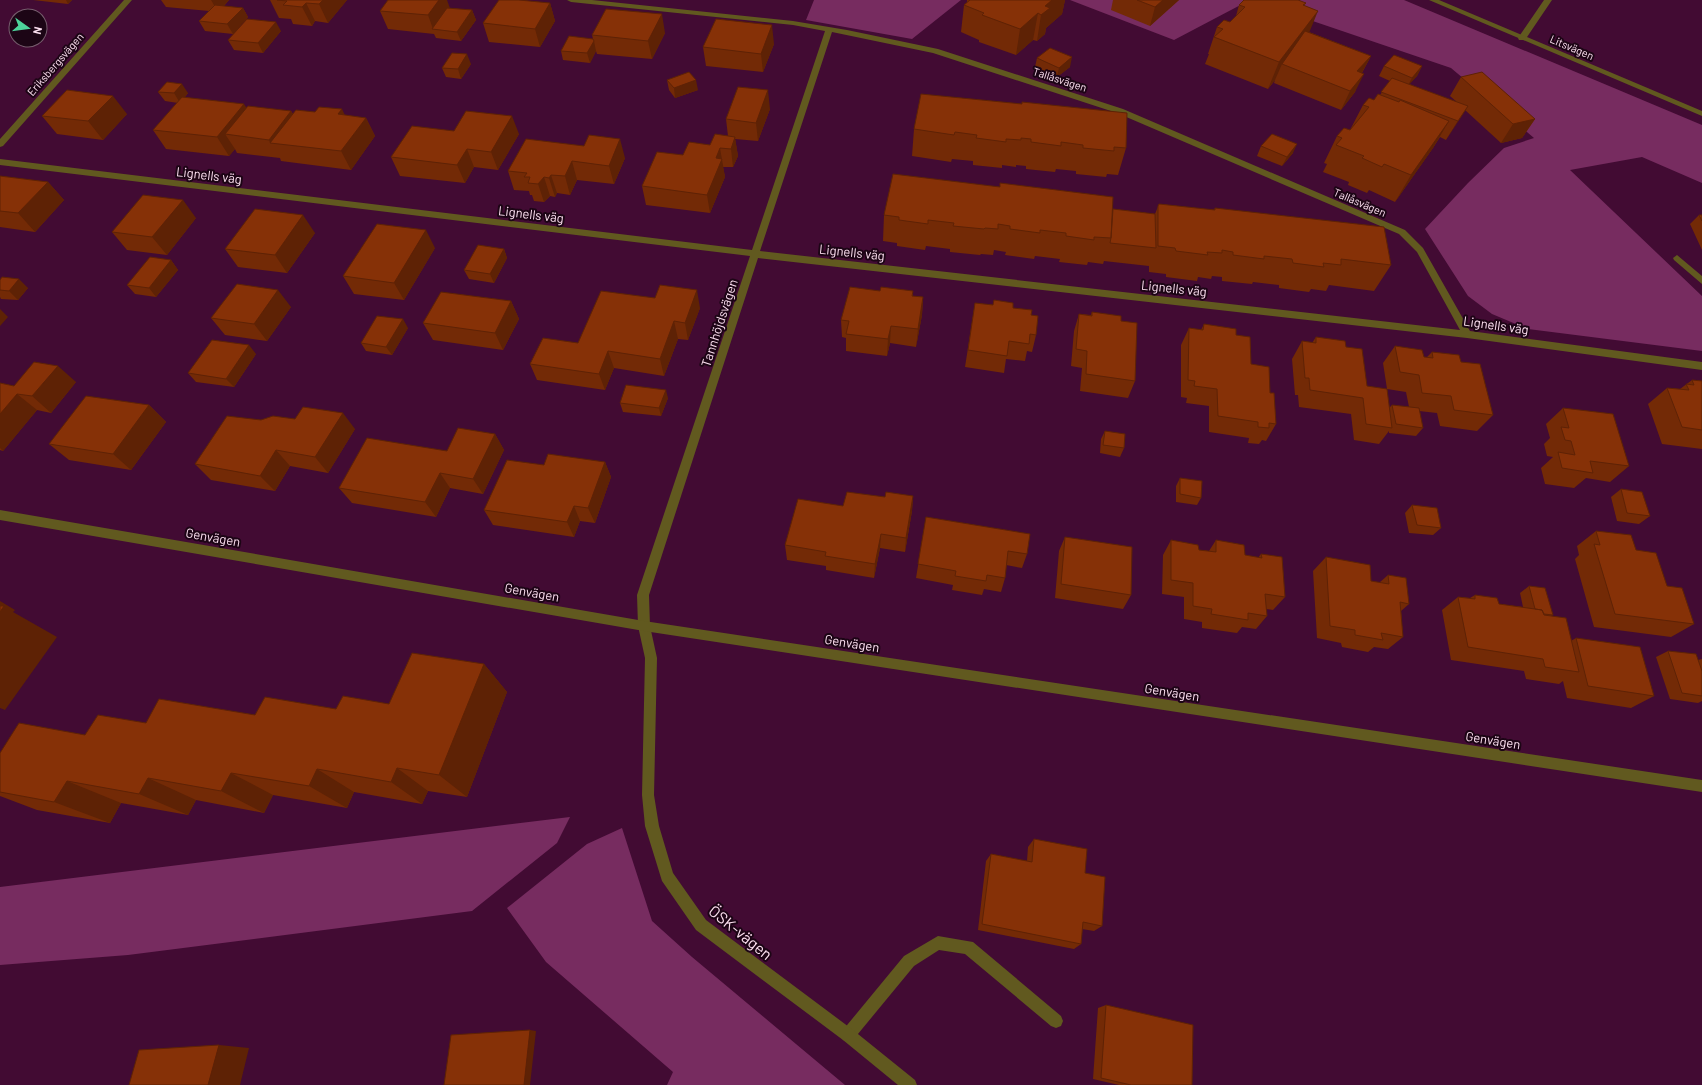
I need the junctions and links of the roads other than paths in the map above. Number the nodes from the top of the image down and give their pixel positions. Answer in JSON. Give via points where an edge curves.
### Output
{"nodes":[{"id":1,"x":128,"y":0,"type":"edge"},
{"id":2,"x":571,"y":0,"type":"edge"},
{"id":3,"x":656,"y":0,"type":"edge"},
{"id":4,"x":1433,"y":0,"type":"edge"},
{"id":5,"x":1548,"y":0,"type":"edge"},
{"id":6,"x":652,"y":8,"type":"junction"},
{"id":7,"x":829,"y":29,"type":"junction"},
{"id":8,"x":1522,"y":38,"type":"junction"},
{"id":9,"x":1702,"y":114,"type":"edge"},
{"id":10,"x":0,"y":144,"type":"edge"},
{"id":11,"x":0,"y":162,"type":"edge"},
{"id":12,"x":755,"y":254,"type":"junction"},
{"id":13,"x":1677,"y":258,"type":"dead end"},
{"id":14,"x":1702,"y":281,"type":"edge"},
{"id":15,"x":1466,"y":334,"type":"junction"},
{"id":16,"x":1702,"y":366,"type":"edge"},
{"id":17,"x":0,"y":515,"type":"edge"},
{"id":18,"x":644,"y":626,"type":"junction"},
{"id":19,"x":1702,"y":786,"type":"edge"},
{"id":20,"x":1056,"y":1021,"type":"dead end"},
{"id":21,"x":848,"y":1035,"type":"junction"},
{"id":22,"x":910,"y":1085,"type":"edge"}],
"edges":[{"from":1,"to":10,"type":"street","name":"Eriksbergsvägen"},
{"from":2,"to":6,"type":"street","name":"Tallåsvägen"},
{"from":3,"to":6,"type":"street"},
{"from":4,"to":8,"type":"street","name":"Litsvägen"},
{"from":5,"to":8,"type":"street"},
{"from":6,"to":7,"type":"street","name":"Tallåsvägen"},
{"from":7,"to":12,"type":"street","name":"Tannhöjdsvägen"},
{"from":7,"to":15,"type":"street","name":"Tallåsvägen","via":[[935,51],[1120,111],[1402,232],[1420,250]]},
{"from":8,"to":9,"type":"street","name":"Litsvägen"},
{"from":11,"to":12,"type":"street","name":"Lignells väg"},
{"from":12,"to":15,"type":"street","name":"Lignells väg"},
{"from":12,"to":18,"type":"street","name":"Tannhöjdsvägen","via":[[643,595]]},
{"from":13,"to":14,"type":"street"},
{"from":15,"to":16,"type":"street","name":"Lignells väg"},
{"from":17,"to":18,"type":"street","name":"Genvägen"},
{"from":18,"to":19,"type":"street","name":"Genvägen"},
{"from":18,"to":21,"type":"street","name":"ÖSK-vägen","via":[[651,658],[648,795],[652,826],[667,876],[701,925]]},
{"from":20,"to":21,"type":"street","via":[[968,947],[938,943],[909,961]]},
{"from":21,"to":22,"type":"street","name":"ÖSK-vägen"}]}
